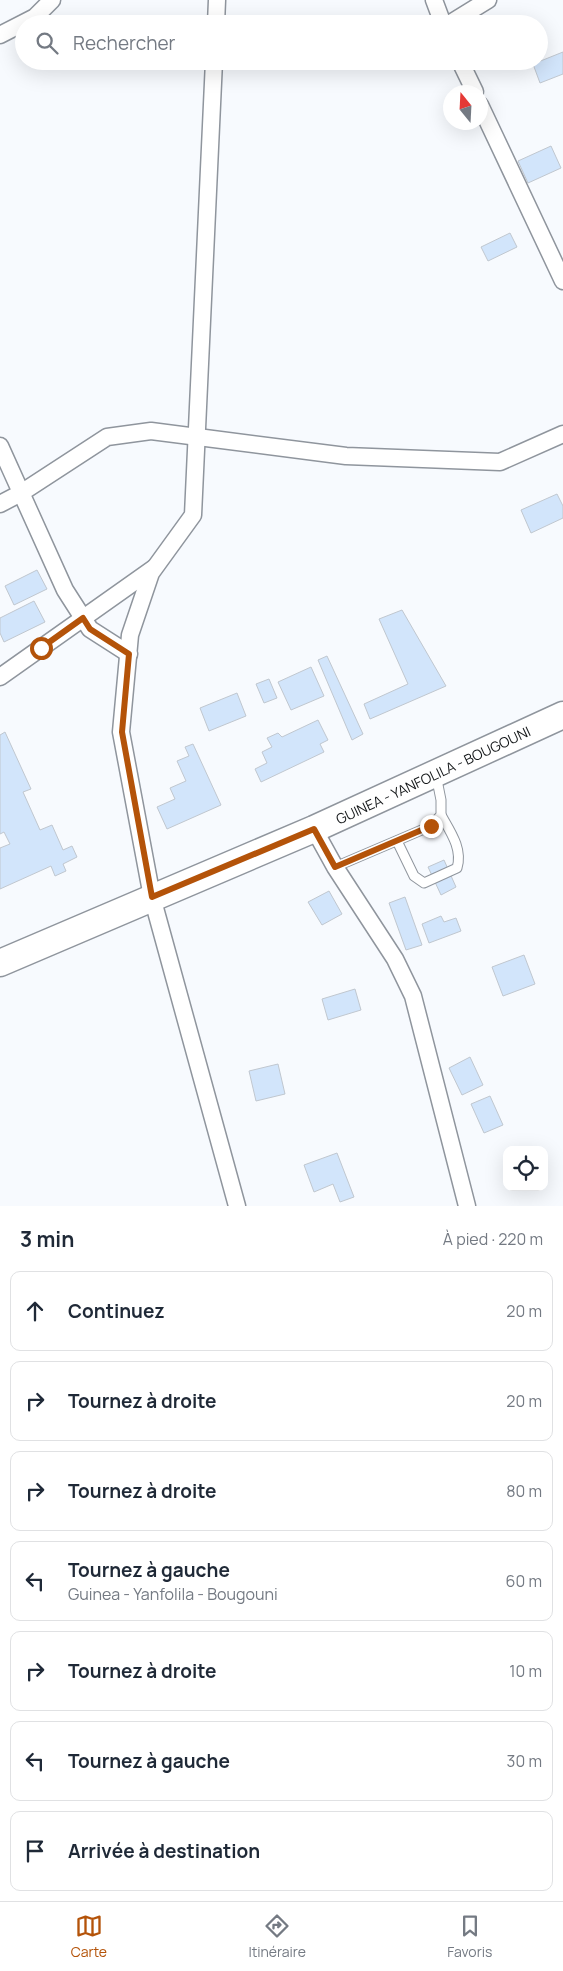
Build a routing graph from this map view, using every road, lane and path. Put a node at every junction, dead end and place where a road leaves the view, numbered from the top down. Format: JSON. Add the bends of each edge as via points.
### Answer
{"nodes":[{"id":1,"x":52,"y":0,"type":"edge"},
{"id":2,"x":216,"y":0,"type":"edge"},
{"id":3,"x":434,"y":0,"type":"edge"},
{"id":4,"x":488,"y":0,"type":"edge"},
{"id":5,"x":37,"y":15,"type":"edge"},
{"id":6,"x":216,"y":15,"type":"edge"},
{"id":7,"x":440,"y":15,"type":"edge"},
{"id":8,"x":464,"y":15,"type":"edge"},
{"id":9,"x":15,"y":27,"type":"edge"},
{"id":10,"x":0,"y":35,"type":"edge"},
{"id":11,"x":214,"y":70,"type":"edge"},
{"id":12,"x":464,"y":70,"type":"edge"},
{"id":13,"x":471,"y":85,"type":"edge"},
{"id":14,"x":488,"y":122,"type":"edge"},
{"id":15,"x":563,"y":281,"type":"edge"},
{"id":16,"x":563,"y":434,"type":"edge"},
{"id":17,"x":197,"y":436,"type":"junction"},
{"id":18,"x":0,"y":446,"type":"edge"},
{"id":19,"x":21,"y":493,"type":"junction"},
{"id":20,"x":0,"y":504,"type":"edge"},
{"id":21,"x":155,"y":567,"type":"junction"},
{"id":22,"x":83,"y":618,"type":"junction"},
{"id":23,"x":129,"y":654,"type":"junction"},
{"id":24,"x":0,"y":677,"type":"edge"},
{"id":25,"x":563,"y":715,"type":"edge"},
{"id":26,"x":436,"y":773,"type":"junction"},
{"id":27,"x":441,"y":814,"type":"junction"},
{"id":28,"x":314,"y":829,"type":"junction"},
{"id":29,"x":397,"y":841,"type":"junction"},
{"id":30,"x":335,"y":867,"type":"junction"},
{"id":31,"x":152,"y":897,"type":"junction"},
{"id":32,"x":1,"y":960,"type":"edge"},
{"id":33,"x":237,"y":1206,"type":"edge"},
{"id":34,"x":466,"y":1206,"type":"edge"}],
"edges":[{"from":1,"to":5,"type":"street"},
{"from":2,"to":6,"type":"street"},
{"from":3,"to":7,"type":"street"},
{"from":4,"to":8,"type":"street"},
{"from":9,"to":10,"type":"street"},
{"from":11,"to":17,"type":"street"},
{"from":12,"to":13,"type":"street"},
{"from":14,"to":15,"type":"street"},
{"from":16,"to":17,"type":"street","via":[[500,462],[346,456]]},
{"from":17,"to":19,"type":"street","via":[[151,431],[106,437]]},
{"from":17,"to":21,"type":"street","via":[[194,515]]},
{"from":18,"to":19,"type":"street"},
{"from":19,"to":20,"type":"street"},
{"from":19,"to":22,"type":"street","via":[[65,590]]},
{"from":21,"to":22,"type":"street"},
{"from":21,"to":23,"type":"street","via":[[130,635]]},
{"from":22,"to":23,"type":"street","via":[[90,629]]},
{"from":22,"to":24,"type":"street"},
{"from":23,"to":31,"type":"street","via":[[122,732]]},
{"from":25,"to":26,"type":"main road","name":"GUINEA - YANFOLILA - BOUGOUNI"},
{"from":26,"to":27,"type":"lane"},
{"from":26,"to":28,"type":"main road","name":"GUINEA - YANFOLILA - BOUGOUNI"},
{"from":27,"to":29,"type":"lane","via":[[431,826]]},
{"from":27,"to":29,"type":"lane","via":[[457,847],[460,859],[457,868],[424,883],[414,876]]},
{"from":28,"to":30,"type":"street"},
{"from":28,"to":31,"type":"main road","name":"GUINEA - YANFOLILA - BOUGOUNI"},
{"from":29,"to":30,"type":"lane"},
{"from":30,"to":34,"type":"street","via":[[395,959],[413,996]]},
{"from":31,"to":32,"type":"main road","name":"GUINEA - YANFOLILA - BOUGOUNI"},
{"from":31,"to":33,"type":"street"}]}
